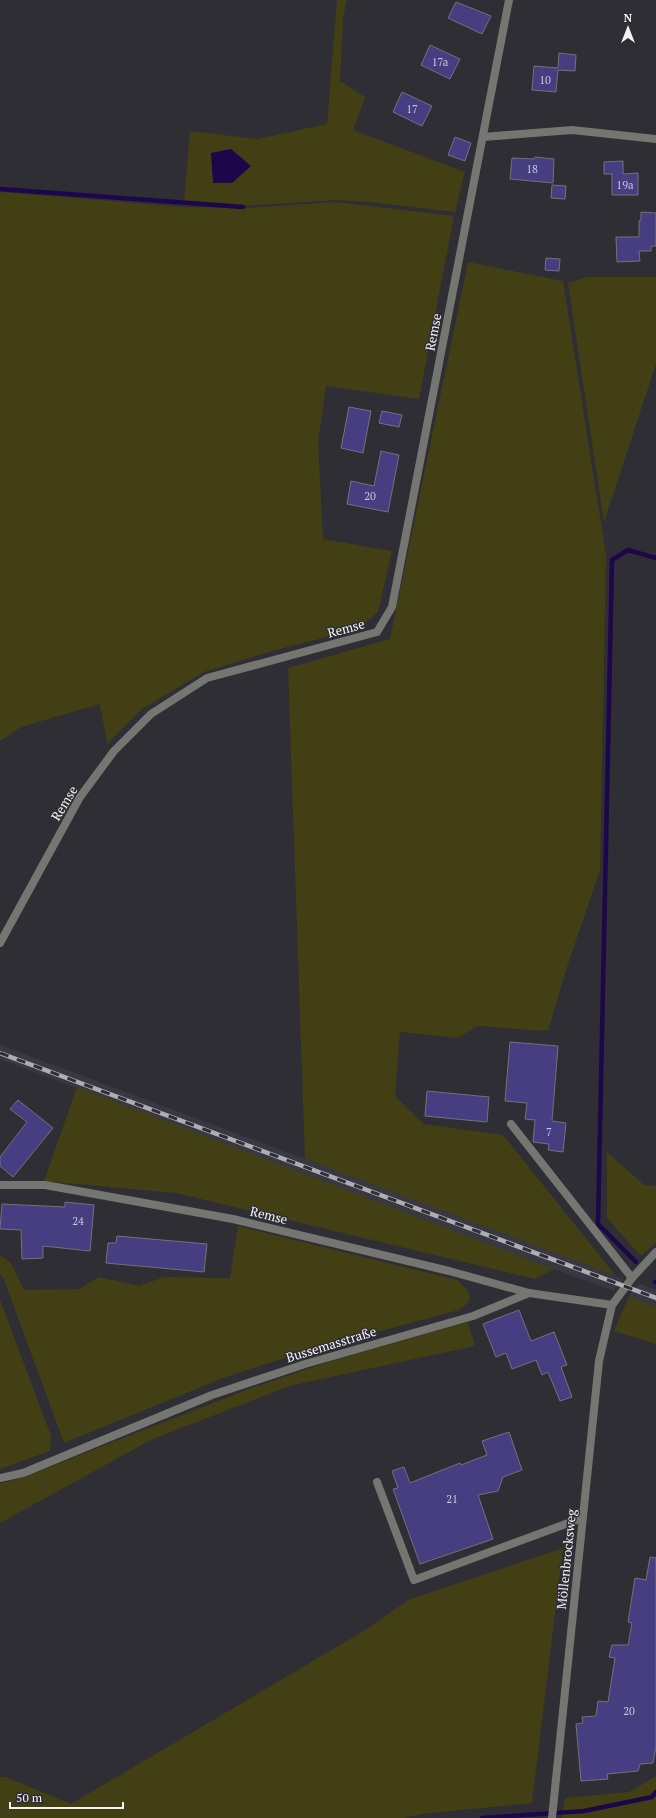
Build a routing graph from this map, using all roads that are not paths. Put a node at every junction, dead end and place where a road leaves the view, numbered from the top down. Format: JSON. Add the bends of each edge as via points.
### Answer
{"nodes":[{"id":1,"x":509,"y":0,"type":"edge"},
{"id":2,"x":483,"y":137,"type":"junction"},
{"id":3,"x":656,"y":139,"type":"edge"},
{"id":4,"x":0,"y":943,"type":"edge"},
{"id":5,"x":511,"y":1124,"type":"dead end"},
{"id":6,"x":0,"y":1185,"type":"edge"},
{"id":7,"x":656,"y":1252,"type":"edge"},
{"id":8,"x":632,"y":1278,"type":"junction"},
{"id":9,"x":529,"y":1293,"type":"junction"},
{"id":10,"x":612,"y":1305,"type":"junction"},
{"id":11,"x":0,"y":1478,"type":"edge"},
{"id":12,"x":377,"y":1482,"type":"dead end"},
{"id":13,"x":582,"y":1518,"type":"junction"},
{"id":14,"x":552,"y":1818,"type":"edge"}],
"edges":[{"from":1,"to":2,"type":"street","name":"Remse"},
{"from":2,"to":3,"type":"street","via":[[572,130]]},
{"from":2,"to":4,"type":"street","name":"Remse","via":[[392,607],[377,632],[207,678],[151,714],[114,751],[80,797]]},
{"from":5,"to":8,"type":"street"},
{"from":6,"to":9,"type":"street","name":"Remse","via":[[45,1185],[233,1219]]},
{"from":7,"to":8,"type":"street"},
{"from":8,"to":10,"type":"street"},
{"from":9,"to":10,"type":"street"},
{"from":9,"to":11,"type":"street","name":"Bussemasstraße","via":[[473,1316],[305,1364],[212,1395],[23,1473]]},
{"from":10,"to":13,"type":"street","name":"Möllenbrocksweg","via":[[598,1361]]},
{"from":12,"to":13,"type":"street","via":[[414,1580]]},
{"from":13,"to":14,"type":"street","name":"Möllenbrocksweg"}]}
